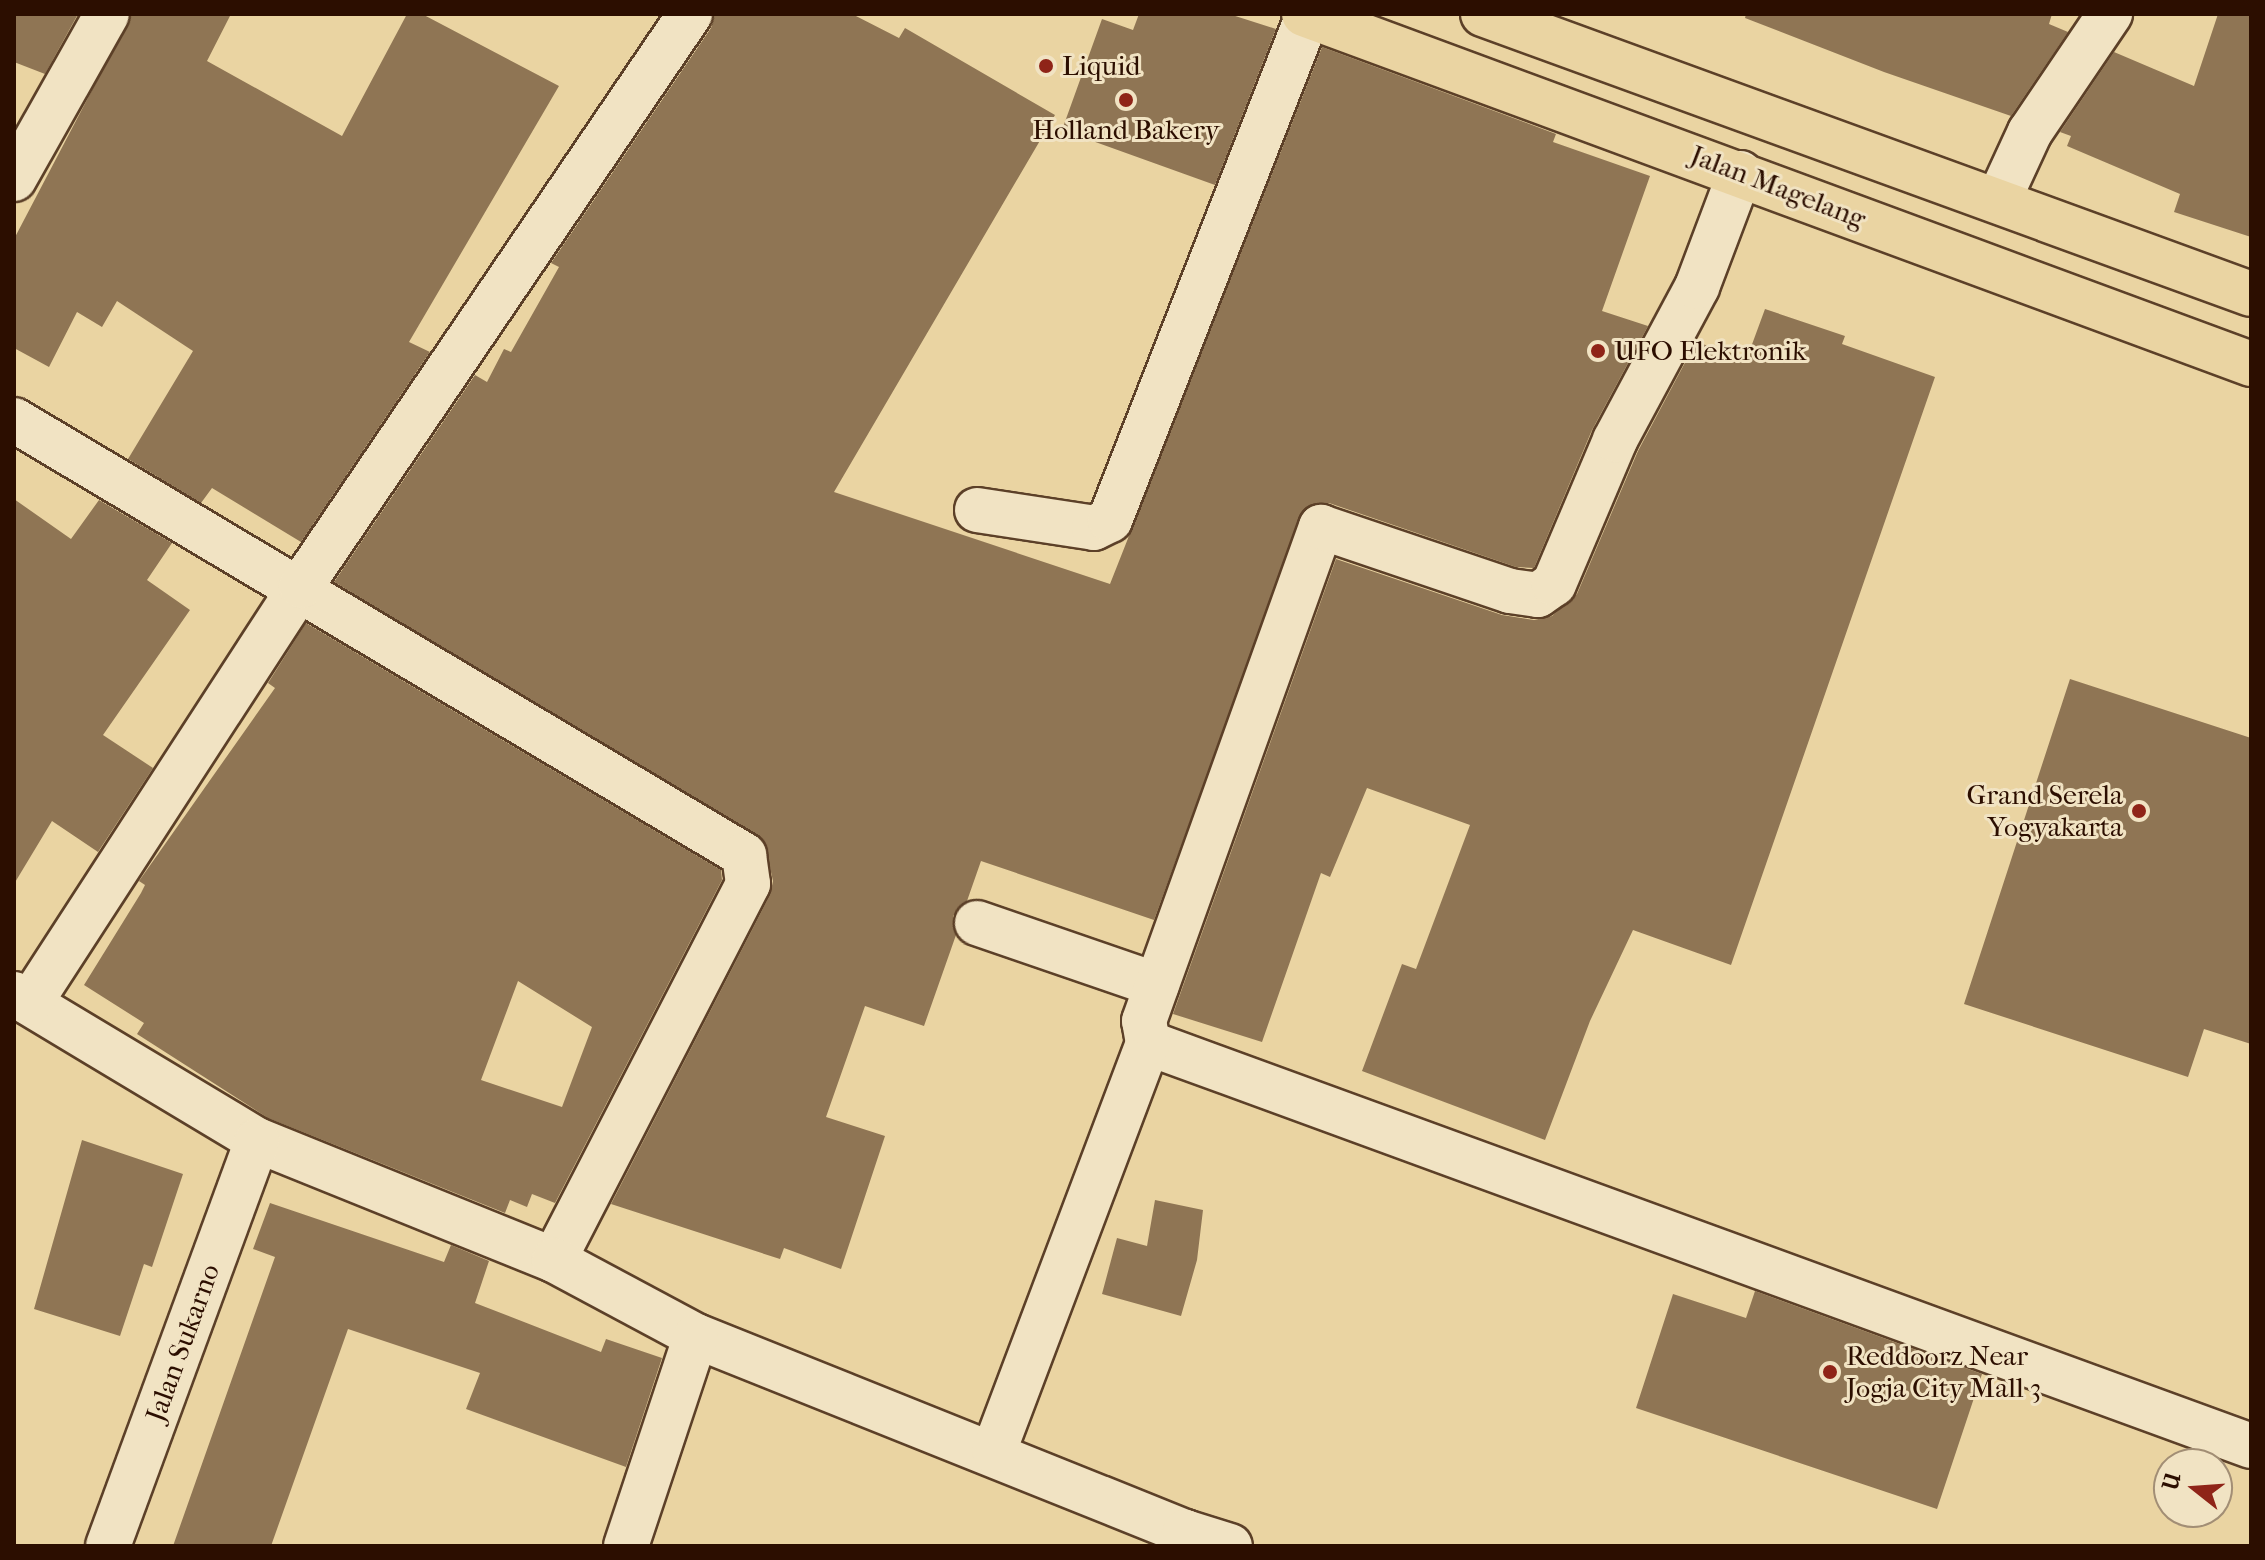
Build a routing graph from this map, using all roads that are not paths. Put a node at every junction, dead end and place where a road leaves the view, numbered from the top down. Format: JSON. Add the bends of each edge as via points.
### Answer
{"nodes":[{"id":1,"x":107,"y":14,"type":"edge"},
{"id":2,"x":690,"y":14,"type":"edge"},
{"id":3,"x":1483,"y":14,"type":"edge"},
{"id":4,"x":2110,"y":14,"type":"edge"},
{"id":5,"x":1306,"y":15,"type":"edge"},
{"id":6,"x":1540,"y":23,"type":"edge"},
{"id":7,"x":1512,"y":88,"type":"junction"},
{"id":8,"x":1740,"y":173,"type":"junction"},
{"id":9,"x":14,"y":179,"type":"edge"},
{"id":10,"x":1999,"y":199,"type":"junction"},
{"id":11,"x":2251,"y":294,"type":"edge"},
{"id":12,"x":2251,"y":364,"type":"edge"},
{"id":13,"x":14,"y":420,"type":"edge"},
{"id":14,"x":977,"y":510,"type":"dead end"},
{"id":15,"x":301,"y":586,"type":"junction"},
{"id":16,"x":977,"y":923,"type":"dead end"},
{"id":17,"x":1157,"y":985,"type":"junction"},
{"id":18,"x":22,"y":999,"type":"edge"},
{"id":19,"x":1148,"y":1043,"type":"junction"},
{"id":20,"x":257,"y":1140,"type":"junction"},
{"id":21,"x":554,"y":1260,"type":"junction"},
{"id":22,"x":696,"y":1336,"type":"junction"},
{"id":23,"x":2251,"y":1446,"type":"edge"},
{"id":24,"x":994,"y":1451,"type":"junction"},
{"id":25,"x":1183,"y":1539,"type":"edge"},
{"id":26,"x":108,"y":1546,"type":"edge"},
{"id":27,"x":626,"y":1546,"type":"edge"},
{"id":28,"x":1230,"y":1546,"type":"edge"}],
"edges":[{"from":1,"to":9,"type":"street"},
{"from":2,"to":15,"type":"street"},
{"from":3,"to":6,"type":"main road"},
{"from":4,"to":10,"type":"street","via":[[2030,132]]},
{"from":5,"to":7,"type":"main road","name":"Jalan Magelang"},
{"from":5,"to":14,"type":"street","via":[[1110,520],[1094,528]]},
{"from":6,"to":7,"type":"main road"},
{"from":6,"to":10,"type":"main road"},
{"from":7,"to":8,"type":"main road","name":"Jalan Magelang"},
{"from":8,"to":12,"type":"main road","name":"Jalan Magelang"},
{"from":8,"to":17,"type":"street","via":[[1697,287],[1615,440],[1554,584],[1538,595],[1510,591],[1321,527]]},
{"from":10,"to":11,"type":"main road"},
{"from":13,"to":15,"type":"street"},
{"from":15,"to":18,"type":"street"},
{"from":15,"to":21,"type":"street","via":[[744,855],[748,884]]},
{"from":16,"to":17,"type":"street"},
{"from":17,"to":19,"type":"street","via":[[1144,1021]]},
{"from":18,"to":20,"type":"street"},
{"from":19,"to":23,"type":"street"},
{"from":19,"to":24,"type":"street"},
{"from":20,"to":21,"type":"street"},
{"from":20,"to":26,"type":"street","name":"Jalan Sukarno"},
{"from":21,"to":22,"type":"street"},
{"from":22,"to":24,"type":"street"},
{"from":22,"to":27,"type":"street"},
{"from":24,"to":25,"type":"street"},
{"from":25,"to":28,"type":"street"}]}
